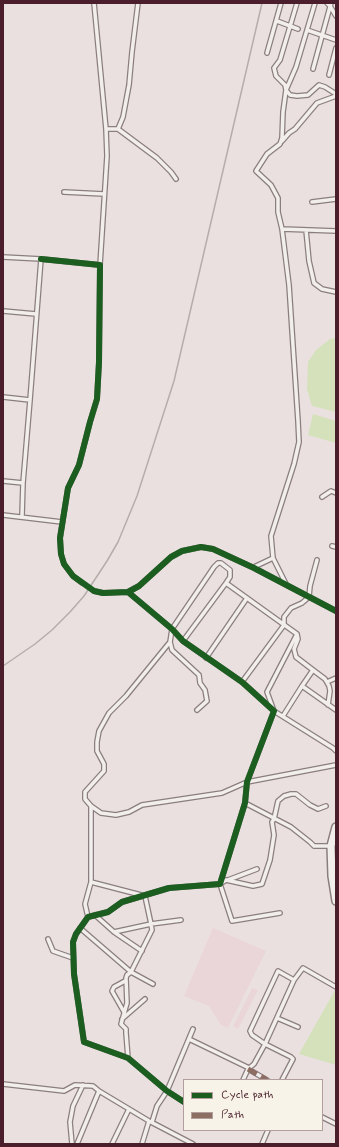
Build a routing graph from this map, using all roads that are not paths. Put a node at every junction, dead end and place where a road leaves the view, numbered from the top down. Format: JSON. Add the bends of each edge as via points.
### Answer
{"nodes":[{"id":1,"x":94,"y":3,"type":"edge"},
{"id":2,"x":138,"y":3,"type":"edge"},
{"id":3,"x":281,"y":3,"type":"edge"},
{"id":4,"x":297,"y":3,"type":"edge"},
{"id":5,"x":315,"y":3,"type":"edge"},
{"id":6,"x":329,"y":4,"type":"edge"},
{"id":7,"x":336,"y":16,"type":"edge"},
{"id":8,"x":277,"y":21,"type":"junction"},
{"id":9,"x":291,"y":26,"type":"junction"},
{"id":10,"x":298,"y":29,"type":"dead end"},
{"id":11,"x":307,"y":30,"type":"junction"},
{"id":12,"x":322,"y":36,"type":"junction"},
{"id":13,"x":336,"y":40,"type":"edge"},
{"id":14,"x":336,"y":48,"type":"edge"},
{"id":15,"x":267,"y":53,"type":"dead end"},
{"id":16,"x":313,"y":69,"type":"dead end"},
{"id":17,"x":329,"y":75,"type":"dead end"},
{"id":18,"x":286,"y":90,"type":"junction"},
{"id":19,"x":336,"y":95,"type":"edge"},
{"id":20,"x":106,"y":129,"type":"junction"},
{"id":21,"x":118,"y":129,"type":"junction"},
{"id":22,"x":280,"y":144,"type":"junction"},
{"id":23,"x":176,"y":179,"type":"dead end"},
{"id":24,"x":64,"y":192,"type":"dead end"},
{"id":25,"x":104,"y":194,"type":"junction"},
{"id":26,"x":336,"y":199,"type":"edge"},
{"id":27,"x":312,"y":202,"type":"dead end"},
{"id":28,"x":282,"y":229,"type":"junction"},
{"id":29,"x":306,"y":230,"type":"junction"},
{"id":30,"x":336,"y":231,"type":"edge"},
{"id":31,"x":3,"y":257,"type":"edge"},
{"id":32,"x":41,"y":259,"type":"junction"},
{"id":33,"x":100,"y":265,"type":"junction"},
{"id":34,"x":336,"y":292,"type":"edge"},
{"id":35,"x":3,"y":312,"type":"edge"},
{"id":36,"x":36,"y":314,"type":"junction"},
{"id":37,"x":3,"y":397,"type":"edge"},
{"id":38,"x":30,"y":400,"type":"junction"},
{"id":39,"x":3,"y":481,"type":"edge"},
{"id":40,"x":23,"y":482,"type":"junction"},
{"id":41,"x":336,"y":493,"type":"edge"},
{"id":42,"x":322,"y":497,"type":"dead end"},
{"id":43,"x":3,"y":515,"type":"edge"},
{"id":44,"x":22,"y":516,"type":"junction"},
{"id":45,"x":62,"y":522,"type":"junction"},
{"id":46,"x":273,"y":558,"type":"junction"},
{"id":47,"x":317,"y":560,"type":"dead end"},
{"id":48,"x":254,"y":568,"type":"junction"},
{"id":49,"x":82,"y":583,"type":"tunnel mouth"},
{"id":50,"x":226,"y":584,"type":"junction"},
{"id":51,"x":287,"y":585,"type":"junction"},
{"id":52,"x":94,"y":591,"type":"tunnel mouth"},
{"id":53,"x":128,"y":592,"type":"junction"},
{"id":54,"x":310,"y":597,"type":"junction"},
{"id":55,"x":247,"y":598,"type":"junction"},
{"id":56,"x":336,"y":611,"type":"edge"},
{"id":57,"x":284,"y":625,"type":"junction"},
{"id":58,"x":172,"y":629,"type":"junction"},
{"id":59,"x":297,"y":634,"type":"junction"},
{"id":60,"x":183,"y":641,"type":"junction"},
{"id":61,"x":170,"y":642,"type":"junction"},
{"id":62,"x":206,"y":658,"type":"junction"},
{"id":63,"x":313,"y":670,"type":"junction"},
{"id":64,"x":336,"y":678,"type":"edge"},
{"id":65,"x":242,"y":682,"type":"junction"},
{"id":66,"x":327,"y":682,"type":"junction"},
{"id":67,"x":302,"y":686,"type":"junction"},
{"id":68,"x":328,"y":705,"type":"junction"},
{"id":69,"x":197,"y":710,"type":"dead end"},
{"id":70,"x":336,"y":710,"type":"edge"},
{"id":71,"x":274,"y":712,"type":"junction"},
{"id":72,"x":283,"y":716,"type":"junction"},
{"id":73,"x":336,"y":744,"type":"edge"},
{"id":74,"x":333,"y":748,"type":"junction"},
{"id":75,"x":336,"y":751,"type":"edge"},
{"id":76,"x":336,"y":765,"type":"edge"},
{"id":77,"x":247,"y":782,"type":"junction"},
{"id":78,"x":245,"y":804,"type":"junction"},
{"id":79,"x":91,"y":806,"type":"junction"},
{"id":80,"x":326,"y":806,"type":"dead end"},
{"id":81,"x":274,"y":819,"type":"junction"},
{"id":82,"x":336,"y":827,"type":"edge"},
{"id":83,"x":333,"y":846,"type":"edge"},
{"id":84,"x":336,"y":855,"type":"edge"},
{"id":85,"x":256,"y":869,"type":"dead end"},
{"id":86,"x":227,"y":880,"type":"junction"},
{"id":87,"x":91,"y":882,"type":"junction"},
{"id":88,"x":220,"y":884,"type":"junction"},
{"id":89,"x":145,"y":896,"type":"junction"},
{"id":90,"x":336,"y":901,"type":"edge"},
{"id":91,"x":280,"y":913,"type":"dead end"},
{"id":92,"x":95,"y":915,"type":"junction"},
{"id":93,"x":88,"y":917,"type":"junction"},
{"id":94,"x":181,"y":920,"type":"dead end"},
{"id":95,"x":151,"y":924,"type":"junction"},
{"id":96,"x":80,"y":928,"type":"junction"},
{"id":97,"x":114,"y":932,"type":"junction"},
{"id":98,"x":48,"y":939,"type":"dead end"},
{"id":99,"x":142,"y":951,"type":"junction"},
{"id":100,"x":73,"y":958,"type":"junction"},
{"id":101,"x":131,"y":972,"type":"junction"},
{"id":102,"x":294,"y":980,"type":"junction"},
{"id":103,"x":125,"y":981,"type":"junction"},
{"id":104,"x":153,"y":984,"type":"dead end"},
{"id":105,"x":336,"y":987,"type":"edge"},
{"id":106,"x":145,"y":999,"type":"dead end"},
{"id":107,"x":124,"y":1012,"type":"junction"},
{"id":108,"x":277,"y":1018,"type":"junction"},
{"id":109,"x":121,"y":1020,"type":"junction"},
{"id":110,"x":298,"y":1027,"type":"dead end"},
{"id":111,"x":193,"y":1029,"type":"dead end"},
{"id":112,"x":188,"y":1039,"type":"junction"},
{"id":113,"x":265,"y":1044,"type":"junction"},
{"id":114,"x":128,"y":1058,"type":"junction"},
{"id":115,"x":248,"y":1069,"type":"junction"},
{"id":116,"x":243,"y":1079,"type":"edge"},
{"id":117,"x":265,"y":1079,"type":"edge"},
{"id":118,"x":283,"y":1079,"type":"edge"},
{"id":119,"x":3,"y":1084,"type":"edge"},
{"id":120,"x":83,"y":1085,"type":"junction"},
{"id":121,"x":99,"y":1091,"type":"junction"},
{"id":122,"x":167,"y":1091,"type":"junction"},
{"id":123,"x":183,"y":1101,"type":"edge"},
{"id":124,"x":129,"y":1109,"type":"junction"},
{"id":125,"x":323,"y":1118,"type":"edge"},
{"id":126,"x":151,"y":1122,"type":"junction"},
{"id":127,"x":336,"y":1124,"type":"edge"},
{"id":128,"x":268,"y":1131,"type":"edge"},
{"id":129,"x":72,"y":1144,"type":"edge"},
{"id":130,"x":77,"y":1144,"type":"edge"},
{"id":131,"x":112,"y":1144,"type":"edge"},
{"id":132,"x":142,"y":1144,"type":"edge"},
{"id":133,"x":193,"y":1144,"type":"edge"},
{"id":134,"x":262,"y":1144,"type":"edge"}],
"edges":[{"from":1,"to":20,"type":"street"},
{"from":2,"to":21,"type":"street","via":[[129,86]]},
{"from":3,"to":8,"type":"street"},
{"from":4,"to":9,"type":"street"},
{"from":5,"to":11,"type":"street"},
{"from":6,"to":7,"type":"street"},
{"from":6,"to":12,"type":"street"},
{"from":8,"to":9,"type":"street"},
{"from":8,"to":15,"type":"street"},
{"from":9,"to":10,"type":"street"},
{"from":9,"to":18,"type":"street","via":[[280,60],[274,68],[276,76]]},
{"from":11,"to":12,"type":"street"},
{"from":11,"to":18,"type":"street","via":[[296,68]]},
{"from":12,"to":13,"type":"street"},
{"from":12,"to":16,"type":"street"},
{"from":14,"to":17,"type":"street"},
{"from":18,"to":19,"type":"street","via":[[290,95],[308,95],[319,85],[325,86]]},
{"from":18,"to":22,"type":"street"},
{"from":19,"to":22,"type":"street","via":[[317,103]]},
{"from":20,"to":21,"type":"street"},
{"from":20,"to":25,"type":"street"},
{"from":21,"to":23,"type":"street","via":[[156,158]]},
{"from":22,"to":28,"type":"street","via":[[267,154],[256,171],[271,185],[278,198]]},
{"from":24,"to":25,"type":"street"},
{"from":25,"to":33,"type":"street"},
{"from":26,"to":27,"type":"street"},
{"from":28,"to":29,"type":"street"},
{"from":28,"to":46,"type":"street","via":[[289,285],[299,442],[290,481],[271,536]]},
{"from":29,"to":30,"type":"street"},
{"from":29,"to":34,"type":"street","via":[[308,261],[314,283],[322,289]]},
{"from":31,"to":32,"type":"street"},
{"from":32,"to":33,"type":"street"},
{"from":32,"to":36,"type":"street"},
{"from":33,"to":45,"type":"street","via":[[97,399],[79,465],[68,488]]},
{"from":35,"to":36,"type":"street"},
{"from":36,"to":38,"type":"street"},
{"from":37,"to":38,"type":"street"},
{"from":38,"to":40,"type":"street"},
{"from":39,"to":40,"type":"street"},
{"from":40,"to":44,"type":"street"},
{"from":41,"to":42,"type":"street","via":[[331,491]]},
{"from":43,"to":44,"type":"street"},
{"from":44,"to":45,"type":"street"},
{"from":45,"to":49,"type":"street","via":[[60,538],[64,564]]},
{"from":46,"to":48,"type":"street"},
{"from":46,"to":51,"type":"street"},
{"from":47,"to":54,"type":"street","via":[[310,586]]},
{"from":48,"to":51,"type":"street"},
{"from":48,"to":53,"type":"street","via":[[213,549],[190,549],[171,557],[140,586]]},
{"from":50,"to":55,"type":"street"},
{"from":50,"to":58,"type":"street","via":[[230,570],[219,562]]},
{"from":50,"to":60,"type":"street"},
{"from":51,"to":54,"type":"street"},
{"from":52,"to":53,"type":"street"},
{"from":53,"to":58,"type":"street"},
{"from":54,"to":56,"type":"street"},
{"from":54,"to":57,"type":"street","via":[[291,608],[284,617]]},
{"from":55,"to":57,"type":"street"},
{"from":55,"to":62,"type":"street"},
{"from":57,"to":59,"type":"street"},
{"from":57,"to":65,"type":"street"},
{"from":58,"to":60,"type":"street"},
{"from":58,"to":61,"type":"street"},
{"from":59,"to":63,"type":"street","via":[[294,649],[296,658]]},
{"from":59,"to":71,"type":"street","via":[[267,692]]},
{"from":60,"to":62,"type":"street"},
{"from":61,"to":69,"type":"street","via":[[172,650],[199,675],[207,701]]},
{"from":61,"to":79,"type":"street","via":[[109,713],[99,732],[97,751],[104,764],[104,771],[85,792],[85,799]]},
{"from":62,"to":65,"type":"street"},
{"from":63,"to":66,"type":"street"},
{"from":63,"to":67,"type":"street"},
{"from":64,"to":66,"type":"street"},
{"from":65,"to":71,"type":"street"},
{"from":66,"to":68,"type":"street","via":[[330,691]]},
{"from":67,"to":68,"type":"street"},
{"from":67,"to":72,"type":"street"},
{"from":68,"to":70,"type":"street"},
{"from":71,"to":72,"type":"street"},
{"from":71,"to":77,"type":"street"},
{"from":72,"to":74,"type":"street"},
{"from":73,"to":74,"type":"street"},
{"from":74,"to":75,"type":"street"},
{"from":76,"to":77,"type":"street"},
{"from":77,"to":78,"type":"street"},
{"from":77,"to":79,"type":"street","via":[[222,793],[142,805],[116,815],[101,812]]},
{"from":78,"to":81,"type":"street"},
{"from":78,"to":88,"type":"street"},
{"from":79,"to":87,"type":"street"},
{"from":80,"to":81,"type":"street","via":[[318,809],[296,794],[291,794],[278,801]]},
{"from":81,"to":83,"type":"street","via":[[291,827],[314,846]]},
{"from":81,"to":86,"type":"street","via":[[270,860],[262,884],[253,886]]},
{"from":82,"to":83,"type":"highway"},
{"from":83,"to":84,"type":"highway"},
{"from":83,"to":90,"type":"highway","via":[[332,876]]},
{"from":85,"to":86,"type":"street"},
{"from":86,"to":88,"type":"street"},
{"from":87,"to":89,"type":"street"},
{"from":87,"to":93,"type":"street","via":[[85,904]]},
{"from":88,"to":89,"type":"street","via":[[169,888]]},
{"from":88,"to":91,"type":"street","via":[[232,920]]},
{"from":89,"to":92,"type":"street","via":[[122,902],[108,912]]},
{"from":89,"to":95,"type":"street"},
{"from":92,"to":93,"type":"street"},
{"from":92,"to":97,"type":"street"},
{"from":93,"to":96,"type":"street"},
{"from":94,"to":95,"type":"street"},
{"from":95,"to":97,"type":"street"},
{"from":95,"to":99,"type":"street","via":[[152,930]]},
{"from":96,"to":100,"type":"street","via":[[73,942]]},
{"from":96,"to":101,"type":"street"},
{"from":97,"to":99,"type":"street"},
{"from":98,"to":100,"type":"street","via":[[53,951]]},
{"from":99,"to":101,"type":"street"},
{"from":100,"to":114,"type":"street","via":[[84,1042]]},
{"from":101,"to":103,"type":"street"},
{"from":101,"to":104,"type":"street"},
{"from":102,"to":105,"type":"street","via":[[303,968]]},
{"from":102,"to":108,"type":"street"},
{"from":102,"to":113,"type":"street","via":[[278,970],[250,1031]]},
{"from":103,"to":107,"type":"street","via":[[127,996]]},
{"from":103,"to":107,"type":"street","via":[[112,991]]},
{"from":106,"to":109,"type":"street"},
{"from":107,"to":109,"type":"street"},
{"from":108,"to":110,"type":"street"},
{"from":108,"to":113,"type":"street"},
{"from":109,"to":114,"type":"street","via":[[126,1029]]},
{"from":111,"to":112,"type":"street"},
{"from":112,"to":115,"type":"street"},
{"from":112,"to":122,"type":"street"},
{"from":113,"to":115,"type":"street","via":[[254,1064]]},
{"from":113,"to":118,"type":"street","via":[[293,1059]]},
{"from":114,"to":122,"type":"street"},
{"from":115,"to":116,"type":"street"},
{"from":115,"to":117,"type":"street"},
{"from":119,"to":120,"type":"street","via":[[64,1091],[75,1085]]},
{"from":120,"to":121,"type":"street","via":[[93,1086]]},
{"from":120,"to":129,"type":"street","via":[[73,1106],[70,1122]]},
{"from":121,"to":124,"type":"street"},
{"from":121,"to":130,"type":"street"},
{"from":122,"to":123,"type":"street"},
{"from":122,"to":126,"type":"street","via":[[157,1106]]},
{"from":124,"to":126,"type":"street"},
{"from":124,"to":131,"type":"street"},
{"from":125,"to":127,"type":"street"},
{"from":126,"to":132,"type":"street"},
{"from":126,"to":133,"type":"street"},
{"from":128,"to":134,"type":"street"}]}
